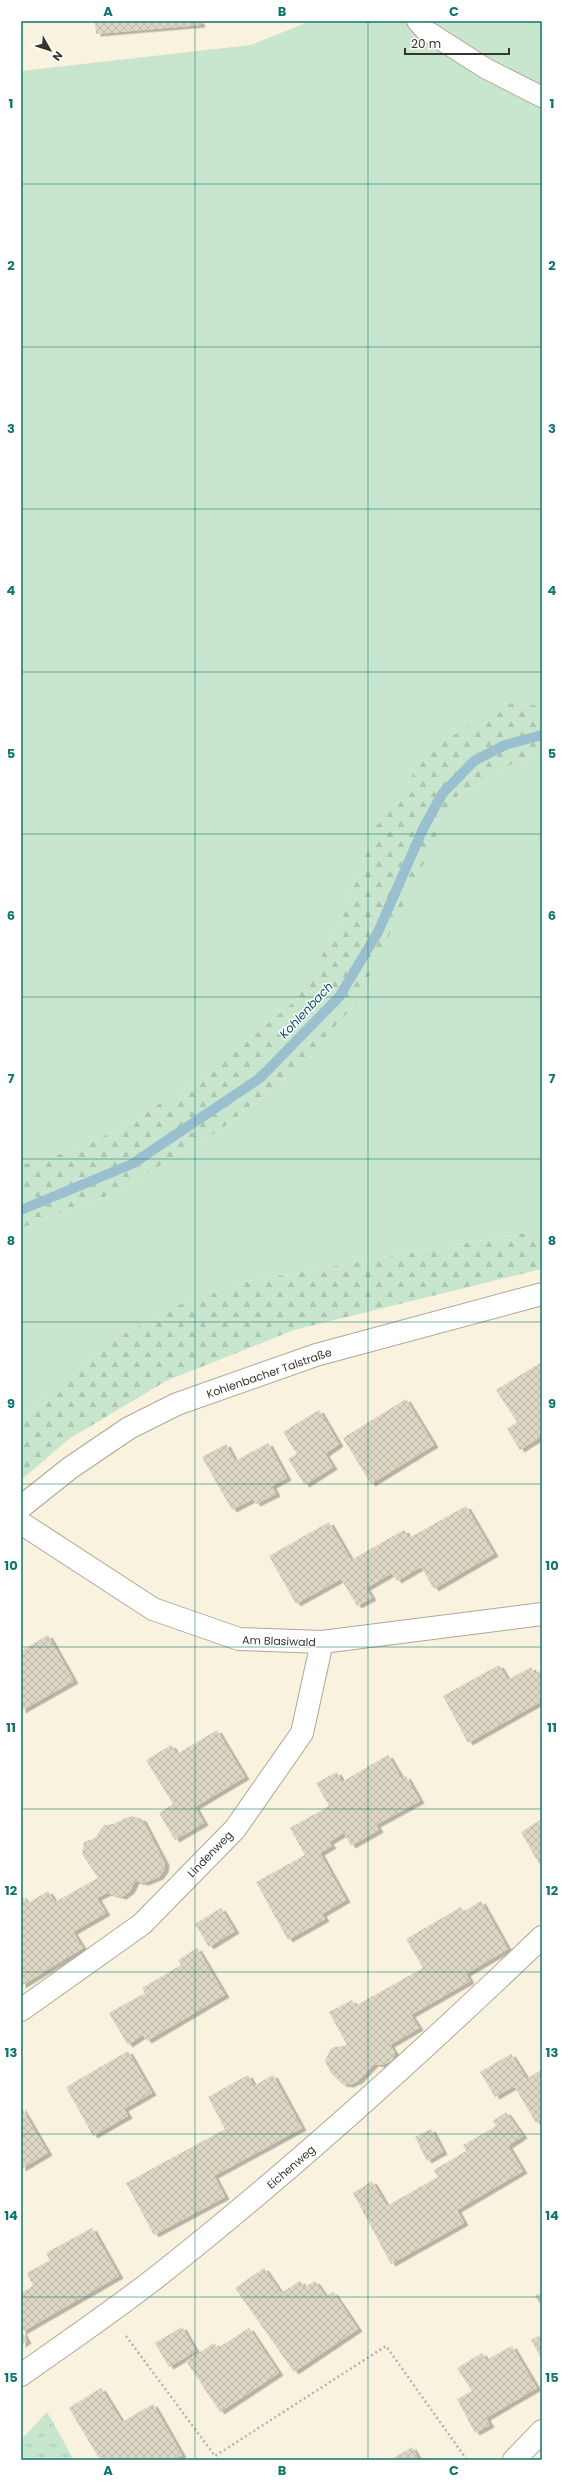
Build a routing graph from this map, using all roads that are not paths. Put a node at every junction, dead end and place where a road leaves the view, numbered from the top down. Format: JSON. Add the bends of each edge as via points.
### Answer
{"nodes":[{"id":1,"x":417,"y":21,"type":"edge"},
{"id":2,"x":542,"y":97,"type":"edge"},
{"id":3,"x":542,"y":1294,"type":"edge"},
{"id":4,"x":21,"y":1507,"type":"edge"},
{"id":5,"x":21,"y":1524,"type":"edge"},
{"id":6,"x":542,"y":1614,"type":"edge"},
{"id":7,"x":322,"y":1642,"type":"junction"},
{"id":8,"x":542,"y":1937,"type":"edge"},
{"id":9,"x":21,"y":2010,"type":"edge"},
{"id":10,"x":21,"y":2376,"type":"edge"},
{"id":11,"x":542,"y":2431,"type":"edge"},
{"id":12,"x":514,"y":2460,"type":"edge"}],
"edges":[{"from":1,"to":2,"type":"lane","via":[[424,29],[485,68]]},
{"from":3,"to":4,"type":"street","name":"Kohlenbacher Talstraße","via":[[316,1355],[177,1404],[130,1428],[70,1468]]},
{"from":5,"to":7,"type":"street","name":"Am Blasiwald","via":[[153,1609],[238,1639]]},
{"from":6,"to":7,"type":"street","name":"Am Blasiwald"},
{"from":7,"to":9,"type":"street","name":"Lindenweg","via":[[302,1733],[235,1829],[142,1924]]},
{"from":8,"to":10,"type":"street","name":"Eichenweg","via":[[408,2064],[275,2181],[166,2270]]},
{"from":11,"to":12,"type":"street"}]}
